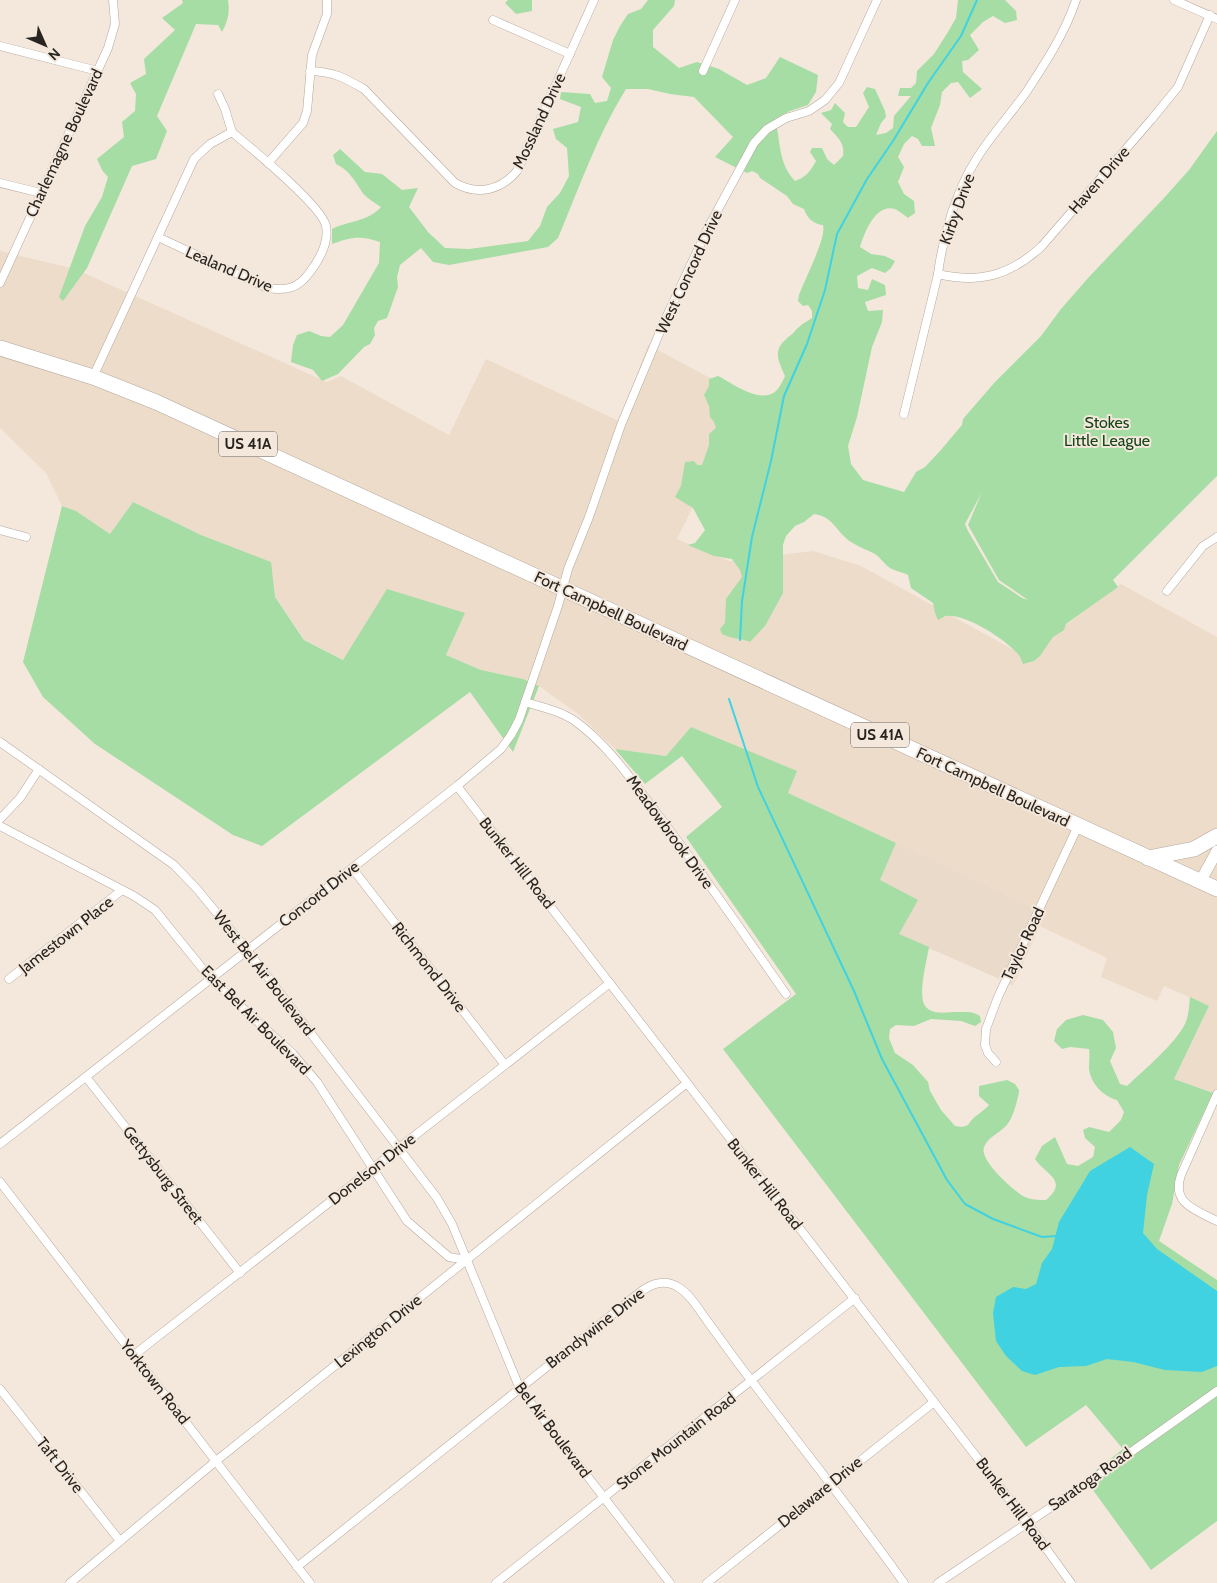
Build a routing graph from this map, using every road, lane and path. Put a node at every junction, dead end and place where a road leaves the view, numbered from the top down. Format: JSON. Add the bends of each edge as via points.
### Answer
{"nodes":[{"id":1,"x":113,"y":0,"type":"edge"},
{"id":2,"x":328,"y":0,"type":"edge"},
{"id":3,"x":594,"y":0,"type":"edge"},
{"id":4,"x":735,"y":0,"type":"edge"},
{"id":5,"x":877,"y":0,"type":"edge"},
{"id":6,"x":1076,"y":0,"type":"edge"},
{"id":7,"x":1174,"y":0,"type":"edge"},
{"id":8,"x":1213,"y":17,"type":"edge"},
{"id":9,"x":493,"y":20,"type":"dead end"},
{"id":10,"x":0,"y":46,"type":"edge"},
{"id":11,"x":570,"y":54,"type":"junction"},
{"id":12,"x":98,"y":71,"type":"junction"},
{"id":13,"x":310,"y":71,"type":"junction"},
{"id":14,"x":704,"y":71,"type":"dead end"},
{"id":15,"x":218,"y":94,"type":"dead end"},
{"id":16,"x":232,"y":132,"type":"junction"},
{"id":17,"x":268,"y":162,"type":"junction"},
{"id":18,"x":0,"y":183,"type":"edge"},
{"id":19,"x":41,"y":193,"type":"junction"},
{"id":20,"x":158,"y":237,"type":"junction"},
{"id":21,"x":938,"y":274,"type":"junction"},
{"id":22,"x":0,"y":283,"type":"edge"},
{"id":23,"x":0,"y":348,"type":"edge"},
{"id":24,"x":93,"y":377,"type":"junction"},
{"id":25,"x":904,"y":414,"type":"dead end"},
{"id":26,"x":0,"y":530,"type":"edge"},
{"id":27,"x":26,"y":537,"type":"dead end"},
{"id":28,"x":1217,"y":537,"type":"edge"},
{"id":29,"x":562,"y":590,"type":"junction"},
{"id":30,"x":1167,"y":590,"type":"dead end"},
{"id":31,"x":525,"y":702,"type":"junction"},
{"id":32,"x":0,"y":742,"type":"edge"},
{"id":33,"x":39,"y":768,"type":"junction"},
{"id":34,"x":457,"y":786,"type":"junction"},
{"id":35,"x":0,"y":819,"type":"edge"},
{"id":36,"x":0,"y":826,"type":"edge"},
{"id":37,"x":1078,"y":826,"type":"junction"},
{"id":38,"x":1217,"y":836,"type":"edge"},
{"id":39,"x":1217,"y":851,"type":"edge"},
{"id":40,"x":1148,"y":858,"type":"junction"},
{"id":41,"x":352,"y":868,"type":"junction"},
{"id":42,"x":1200,"y":882,"type":"junction"},
{"id":43,"x":1217,"y":889,"type":"edge"},
{"id":44,"x":122,"y":890,"type":"junction"},
{"id":45,"x":247,"y":950,"type":"junction"},
{"id":46,"x":211,"y":979,"type":"junction"},
{"id":47,"x":9,"y":980,"type":"dead end"},
{"id":48,"x":610,"y":983,"type":"junction"},
{"id":49,"x":786,"y":994,"type":"dead end"},
{"id":50,"x":996,"y":1062,"type":"dead end"},
{"id":51,"x":505,"y":1065,"type":"junction"},
{"id":52,"x":86,"y":1077,"type":"junction"},
{"id":53,"x":688,"y":1083,"type":"junction"},
{"id":54,"x":1217,"y":1094,"type":"edge"},
{"id":55,"x":0,"y":1144,"type":"edge"},
{"id":56,"x":399,"y":1148,"type":"junction"},
{"id":57,"x":372,"y":1169,"type":"junction"},
{"id":58,"x":0,"y":1182,"type":"edge"},
{"id":59,"x":1217,"y":1221,"type":"edge"},
{"id":60,"x":466,"y":1260,"type":"junction"},
{"id":61,"x":240,"y":1273,"type":"junction"},
{"id":62,"x":855,"y":1298,"type":"junction"},
{"id":63,"x":134,"y":1356,"type":"junction"},
{"id":64,"x":751,"y":1380,"type":"junction"},
{"id":65,"x":0,"y":1389,"type":"edge"},
{"id":66,"x":520,"y":1389,"type":"junction"},
{"id":67,"x":1217,"y":1391,"type":"edge"},
{"id":68,"x":934,"y":1402,"type":"junction"},
{"id":69,"x":216,"y":1461,"type":"junction"},
{"id":70,"x":830,"y":1484,"type":"junction"},
{"id":71,"x":604,"y":1498,"type":"junction"},
{"id":72,"x":1027,"y":1522,"type":"junction"},
{"id":73,"x":120,"y":1541,"type":"junction"},
{"id":74,"x":297,"y":1567,"type":"junction"},
{"id":75,"x":70,"y":1583,"type":"edge"},
{"id":76,"x":310,"y":1583,"type":"edge"},
{"id":77,"x":496,"y":1583,"type":"edge"},
{"id":78,"x":670,"y":1583,"type":"edge"},
{"id":79,"x":707,"y":1583,"type":"edge"},
{"id":80,"x":904,"y":1583,"type":"edge"},
{"id":81,"x":938,"y":1583,"type":"edge"},
{"id":82,"x":1071,"y":1583,"type":"edge"}],
"edges":[{"from":1,"to":12,"type":"street","name":"Charlemagne Boulevard","via":[[112,35]]},
{"from":2,"to":13,"type":"street"},
{"from":3,"to":11,"type":"street","name":"Mossland Drive"},
{"from":4,"to":14,"type":"street"},
{"from":5,"to":29,"type":"street","name":"West Concord Drive","via":[[839,83],[825,100],[809,111],[786,118],[767,129],[754,143],[709,226],[659,332],[621,425]]},
{"from":6,"to":21,"type":"street","name":"Kirby Drive","via":[[1060,39],[1027,91],[975,160],[950,220]]},
{"from":7,"to":8,"type":"street"},
{"from":8,"to":21,"type":"street","name":"Haven Drive","via":[[1178,87],[1042,246],[1009,270],[982,278]]},
{"from":9,"to":11,"type":"street"},
{"from":10,"to":12,"type":"street"},
{"from":11,"to":13,"type":"street","name":"Mossland Drive","via":[[517,171],[500,186],[488,190],[464,188],[455,183],[364,89],[329,72]]},
{"from":12,"to":19,"type":"street","name":"Charlemagne Boulevard"},
{"from":13,"to":17,"type":"street","via":[[308,111],[303,123]]},
{"from":15,"to":16,"type":"street"},
{"from":16,"to":17,"type":"street","name":"Lealand Drive"},
{"from":16,"to":20,"type":"street","via":[[210,144],[194,159]]},
{"from":17,"to":20,"type":"street","name":"Lealand Drive","via":[[319,212],[326,225],[324,246],[315,265],[299,284],[280,290],[267,288]]},
{"from":18,"to":19,"type":"street"},
{"from":19,"to":22,"type":"street","name":"Charlemagne Boulevard"},
{"from":20,"to":24,"type":"street"},
{"from":21,"to":25,"type":"street","name":"Kirby Drive"},
{"from":23,"to":24,"type":"highway","name":"Fort Campbell Boulevard","number":"US 41A"},
{"from":24,"to":29,"type":"highway","name":"Fort Campbell Boulevard","number":"US 41A","via":[[201,423]]},
{"from":26,"to":27,"type":"street"},
{"from":28,"to":30,"type":"street","via":[[1203,546]]},
{"from":29,"to":31,"type":"street","name":"Concord Drive"},
{"from":29,"to":37,"type":"highway","name":"Fort Campbell Boulevard","number":"US 41A"},
{"from":31,"to":34,"type":"street","name":"Concord Drive","via":[[511,735],[501,749]]},
{"from":31,"to":49,"type":"street","name":"Meadowbrook Drive","via":[[573,720],[614,758],[679,842]]},
{"from":32,"to":33,"type":"street","name":"West Bel Air Boulevard"},
{"from":33,"to":35,"type":"street","via":[[20,798]]},
{"from":33,"to":45,"type":"street","name":"West Bel Air Boulevard","via":[[174,865]]},
{"from":34,"to":41,"type":"street","name":"Concord Drive"},
{"from":34,"to":48,"type":"street","name":"Bunker Hill Road"},
{"from":36,"to":44,"type":"street","name":"East Bel Air Boulevard"},
{"from":37,"to":40,"type":"highway","name":"Fort Campbell Boulevard","number":"US 41A"},
{"from":37,"to":50,"type":"street","name":"Taylor Road","via":[[986,1029],[985,1045]]},
{"from":38,"to":40,"type":"highway","via":[[1194,849]]},
{"from":39,"to":42,"type":"street"},
{"from":40,"to":42,"type":"highway","name":"Fort Campbell Boulevard","number":"US 41A"},
{"from":41,"to":45,"type":"street","name":"Concord Drive"},
{"from":41,"to":51,"type":"street","name":"Richmond Drive"},
{"from":42,"to":43,"type":"highway","name":"Fort Campbell Boulevard","number":"US 41A"},
{"from":44,"to":46,"type":"street","name":"East Bel Air Boulevard","via":[[155,910]]},
{"from":44,"to":47,"type":"street","name":"Jamestown Place"},
{"from":45,"to":46,"type":"street","name":"Concord Drive"},
{"from":45,"to":56,"type":"street","name":"West Bel Air Boulevard"},
{"from":46,"to":52,"type":"street","name":"Concord Drive"},
{"from":46,"to":57,"type":"street","name":"East Bel Air Boulevard","via":[[293,1054],[312,1076]]},
{"from":48,"to":51,"type":"street","name":"Donelson Drive"},
{"from":48,"to":53,"type":"street","name":"Bunker Hill Road"},
{"from":51,"to":56,"type":"street","name":"Donelson Drive"},
{"from":52,"to":55,"type":"street","name":"Concord Drive"},
{"from":52,"to":61,"type":"street","name":"Gettysburg Street"},
{"from":53,"to":60,"type":"street","name":"Lexington Drive"},
{"from":53,"to":62,"type":"street","name":"Bunker Hill Road"},
{"from":54,"to":59,"type":"street","via":[[1178,1183],[1179,1196],[1186,1204]]},
{"from":56,"to":57,"type":"street","name":"Donelson Drive"},
{"from":56,"to":60,"type":"street","name":"West Bel Air Boulevard","via":[[437,1198],[452,1224]]},
{"from":57,"to":60,"type":"street","name":"East Bel Air Boulevard","via":[[412,1227],[449,1257]]},
{"from":57,"to":61,"type":"street","name":"Donelson Drive"},
{"from":58,"to":63,"type":"street","name":"Yorktown Road"},
{"from":60,"to":66,"type":"street","name":"Bel Air Boulevard"},
{"from":60,"to":69,"type":"street","name":"Lexington Drive"},
{"from":61,"to":63,"type":"street","name":"Donelson Drive"},
{"from":62,"to":64,"type":"street","name":"Stone Mountain Road"},
{"from":62,"to":68,"type":"street","name":"Bunker Hill Road"},
{"from":63,"to":69,"type":"street","name":"Yorktown Road"},
{"from":64,"to":66,"type":"street","name":"Brandywine Drive","via":[[684,1292],[668,1283],[656,1283],[634,1296]]},
{"from":64,"to":70,"type":"street","name":"Brandywine Drive"},
{"from":64,"to":71,"type":"street","name":"Stone Mountain Road"},
{"from":65,"to":73,"type":"street","name":"Taft Drive"},
{"from":66,"to":71,"type":"street","name":"Bel Air Boulevard"},
{"from":66,"to":74,"type":"street","name":"Brandywine Drive"},
{"from":67,"to":72,"type":"street","name":"Saratoga Road"},
{"from":68,"to":70,"type":"street","name":"Delaware Drive"},
{"from":68,"to":72,"type":"street","name":"Bunker Hill Road"},
{"from":69,"to":73,"type":"street","name":"Lexington Drive"},
{"from":69,"to":74,"type":"street","name":"Yorktown Road"},
{"from":70,"to":79,"type":"street","name":"Delaware Drive"},
{"from":70,"to":80,"type":"street","name":"Brandywine Drive"},
{"from":71,"to":77,"type":"street","name":"Stone Mountain Road"},
{"from":71,"to":78,"type":"street","name":"Bel Air Boulevard"},
{"from":72,"to":81,"type":"street","name":"Saratoga Road"},
{"from":72,"to":82,"type":"street","name":"Bunker Hill Road"},
{"from":73,"to":75,"type":"street","name":"Lexington Drive"},
{"from":74,"to":76,"type":"street","name":"Yorktown Road"}]}
